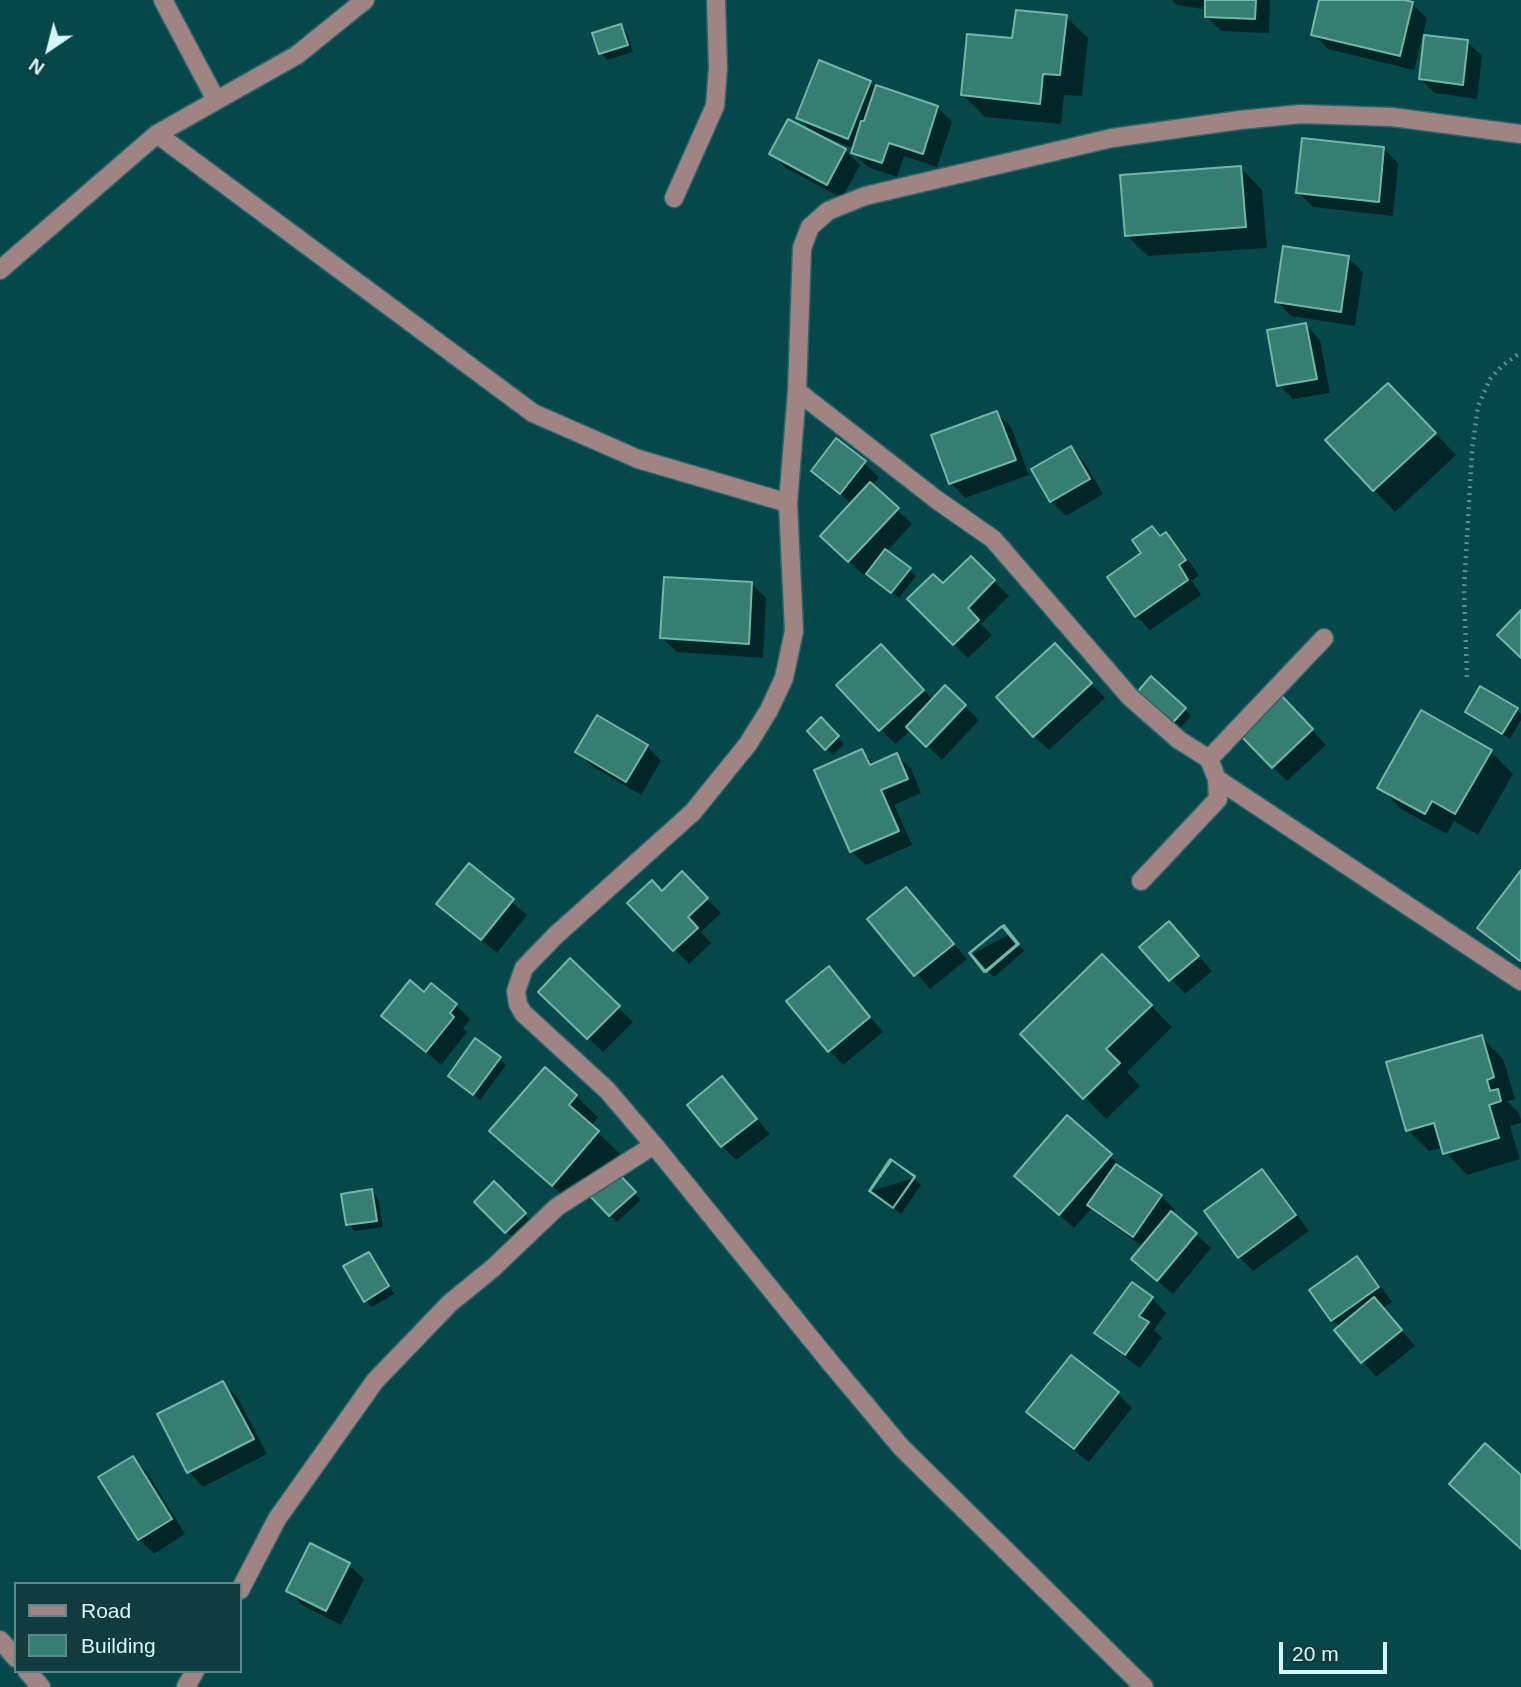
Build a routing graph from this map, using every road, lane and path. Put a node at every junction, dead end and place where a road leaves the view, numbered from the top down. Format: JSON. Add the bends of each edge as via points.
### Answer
{"nodes":[{"id":1,"x":163,"y":0,"type":"edge"},
{"id":2,"x":365,"y":0,"type":"edge"},
{"id":3,"x":716,"y":0,"type":"edge"},
{"id":4,"x":216,"y":100,"type":"junction"},
{"id":5,"x":157,"y":134,"type":"junction"},
{"id":6,"x":1521,"y":134,"type":"edge"},
{"id":7,"x":674,"y":198,"type":"dead end"},
{"id":8,"x":0,"y":270,"type":"edge"},
{"id":9,"x":1521,"y":352,"type":"edge"},
{"id":10,"x":797,"y":391,"type":"junction"},
{"id":11,"x":788,"y":503,"type":"junction"},
{"id":12,"x":1324,"y":638,"type":"dead end"},
{"id":13,"x":1467,"y":677,"type":"dead end"},
{"id":14,"x":1209,"y":759,"type":"junction"},
{"id":15,"x":1217,"y":779,"type":"junction"},
{"id":16,"x":1141,"y":881,"type":"dead end"},
{"id":17,"x":1521,"y":981,"type":"edge"},
{"id":18,"x":654,"y":1145,"type":"junction"},
{"id":19,"x":242,"y":1586,"type":"edge"},
{"id":20,"x":0,"y":1640,"type":"edge"},
{"id":21,"x":14,"y":1656,"type":"edge"},
{"id":22,"x":29,"y":1673,"type":"edge"},
{"id":23,"x":40,"y":1687,"type":"edge"},
{"id":24,"x":1144,"y":1687,"type":"edge"}],
"edges":[{"from":1,"to":4,"type":"street"},
{"from":2,"to":4,"type":"street","via":[[297,55]]},
{"from":3,"to":7,"type":"street","via":[[715,106]]},
{"from":4,"to":5,"type":"street"},
{"from":5,"to":8,"type":"street"},
{"from":5,"to":11,"type":"street","via":[[533,413],[638,459]]},
{"from":6,"to":10,"type":"street","via":[[1392,117],[1301,114],[1252,118],[1112,138],[865,196],[828,211],[805,236]]},
{"from":9,"to":13,"type":"path","via":[[1490,379],[1478,406],[1464,590]]},
{"from":10,"to":11,"type":"street"},
{"from":10,"to":14,"type":"street","via":[[993,539],[1130,697],[1179,740]]},
{"from":11,"to":18,"type":"street","via":[[794,631],[783,678],[769,710],[693,812],[524,968],[516,991],[523,1013],[607,1090]]},
{"from":12,"to":14,"type":"street"},
{"from":14,"to":15,"type":"street"},
{"from":15,"to":16,"type":"street","via":[[1218,799]]},
{"from":15,"to":17,"type":"street"},
{"from":18,"to":19,"type":"street","via":[[557,1207],[450,1303],[375,1381],[277,1519]]},
{"from":18,"to":24,"type":"street","via":[[901,1447]]},
{"from":20,"to":21,"type":"street"},
{"from":22,"to":23,"type":"street"}]}
